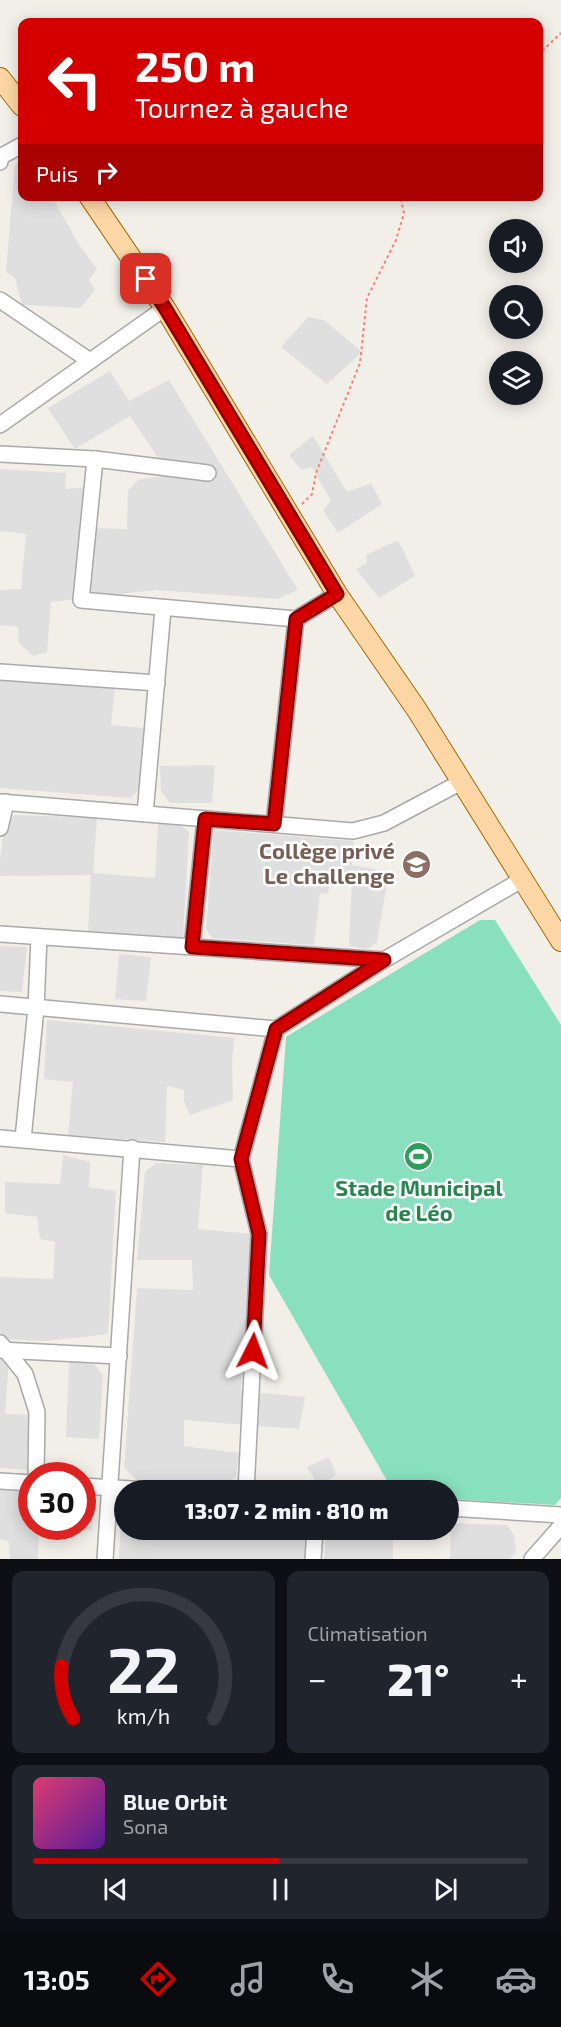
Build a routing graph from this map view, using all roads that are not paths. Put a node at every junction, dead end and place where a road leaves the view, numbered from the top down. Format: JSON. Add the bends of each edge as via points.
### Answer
{"nodes":[{"id":1,"x":0,"y":78,"type":"edge"},
{"id":2,"x":18,"y":100,"type":"edge"},
{"id":3,"x":18,"y":147,"type":"edge"},
{"id":4,"x":0,"y":162,"type":"edge"},
{"id":5,"x":92,"y":201,"type":"edge"},
{"id":6,"x":0,"y":300,"type":"edge"},
{"id":7,"x":165,"y":308,"type":"junction"},
{"id":8,"x":90,"y":361,"type":"junction"},
{"id":9,"x":0,"y":424,"type":"edge"},
{"id":10,"x":0,"y":454,"type":"edge"},
{"id":11,"x":95,"y":459,"type":"junction"},
{"id":12,"x":208,"y":473,"type":"dead end"},
{"id":13,"x":337,"y":594,"type":"junction"},
{"id":14,"x":163,"y":609,"type":"junction"},
{"id":15,"x":296,"y":619,"type":"junction"},
{"id":16,"x":0,"y":672,"type":"edge"},
{"id":17,"x":157,"y":683,"type":"junction"},
{"id":18,"x":462,"y":781,"type":"junction"},
{"id":19,"x":3,"y":802,"type":"edge"},
{"id":20,"x":145,"y":814,"type":"junction"},
{"id":21,"x":205,"y":819,"type":"junction"},
{"id":22,"x":274,"y":824,"type":"junction"},
{"id":23,"x":0,"y":828,"type":"edge"},
{"id":24,"x":523,"y":879,"type":"junction"},
{"id":25,"x":0,"y":934,"type":"edge"},
{"id":26,"x":39,"y":937,"type":"junction"},
{"id":27,"x":561,"y":941,"type":"edge"},
{"id":28,"x":192,"y":947,"type":"junction"},
{"id":29,"x":384,"y":960,"type":"junction"},
{"id":30,"x":0,"y":1004,"type":"edge"},
{"id":31,"x":36,"y":1008,"type":"junction"},
{"id":32,"x":276,"y":1029,"type":"junction"},
{"id":33,"x":0,"y":1138,"type":"edge"},
{"id":34,"x":23,"y":1139,"type":"junction"},
{"id":35,"x":132,"y":1148,"type":"junction"},
{"id":36,"x":241,"y":1159,"type":"junction"},
{"id":37,"x":2,"y":1348,"type":"edge"},
{"id":38,"x":119,"y":1356,"type":"junction"},
{"id":39,"x":36,"y":1462,"type":"edge"},
{"id":40,"x":247,"y":1480,"type":"edge"},
{"id":41,"x":0,"y":1481,"type":"edge"},
{"id":42,"x":18,"y":1482,"type":"edge"},
{"id":43,"x":96,"y":1487,"type":"edge"},
{"id":44,"x":111,"y":1488,"type":"junction"},
{"id":45,"x":114,"y":1488,"type":"edge"},
{"id":46,"x":459,"y":1509,"type":"edge"},
{"id":47,"x":561,"y":1515,"type":"edge"},
{"id":48,"x":561,"y":1526,"type":"edge"},
{"id":49,"x":314,"y":1540,"type":"edge"},
{"id":50,"x":105,"y":1559,"type":"edge"},
{"id":51,"x":313,"y":1559,"type":"edge"},
{"id":52,"x":532,"y":1559,"type":"edge"}],
"edges":[{"from":1,"to":2,"type":"main road"},
{"from":3,"to":4,"type":"street","via":[[0,156]]},
{"from":5,"to":7,"type":"main road"},
{"from":6,"to":8,"type":"street"},
{"from":7,"to":8,"type":"street"},
{"from":7,"to":13,"type":"main road"},
{"from":8,"to":9,"type":"street"},
{"from":10,"to":11,"type":"street"},
{"from":11,"to":12,"type":"street"},
{"from":11,"to":14,"type":"street","via":[[81,600]]},
{"from":13,"to":15,"type":"street"},
{"from":13,"to":18,"type":"main road"},
{"from":14,"to":15,"type":"street"},
{"from":14,"to":17,"type":"street"},
{"from":15,"to":22,"type":"street"},
{"from":16,"to":17,"type":"street"},
{"from":17,"to":20,"type":"street"},
{"from":18,"to":22,"type":"street","via":[[384,823],[352,831]]},
{"from":18,"to":24,"type":"main road"},
{"from":19,"to":20,"type":"street"},
{"from":19,"to":23,"type":"street"},
{"from":20,"to":21,"type":"street"},
{"from":21,"to":22,"type":"street"},
{"from":21,"to":28,"type":"street"},
{"from":24,"to":27,"type":"main road"},
{"from":24,"to":29,"type":"street"},
{"from":25,"to":26,"type":"street"},
{"from":26,"to":28,"type":"street"},
{"from":26,"to":31,"type":"street"},
{"from":28,"to":29,"type":"street"},
{"from":29,"to":32,"type":"street"},
{"from":30,"to":31,"type":"street"},
{"from":31,"to":32,"type":"street"},
{"from":31,"to":34,"type":"street"},
{"from":32,"to":36,"type":"street"},
{"from":33,"to":34,"type":"street"},
{"from":34,"to":35,"type":"street"},
{"from":35,"to":36,"type":"street"},
{"from":35,"to":38,"type":"street"},
{"from":36,"to":40,"type":"street","via":[[259,1234]]},
{"from":37,"to":38,"type":"street"},
{"from":37,"to":39,"type":"street","via":[[25,1374],[37,1412]]},
{"from":38,"to":44,"type":"street"},
{"from":41,"to":42,"type":"street"},
{"from":43,"to":44,"type":"street"},
{"from":44,"to":45,"type":"street"},
{"from":44,"to":50,"type":"street"},
{"from":46,"to":47,"type":"street"},
{"from":48,"to":52,"type":"street"},
{"from":49,"to":51,"type":"street"}]}
